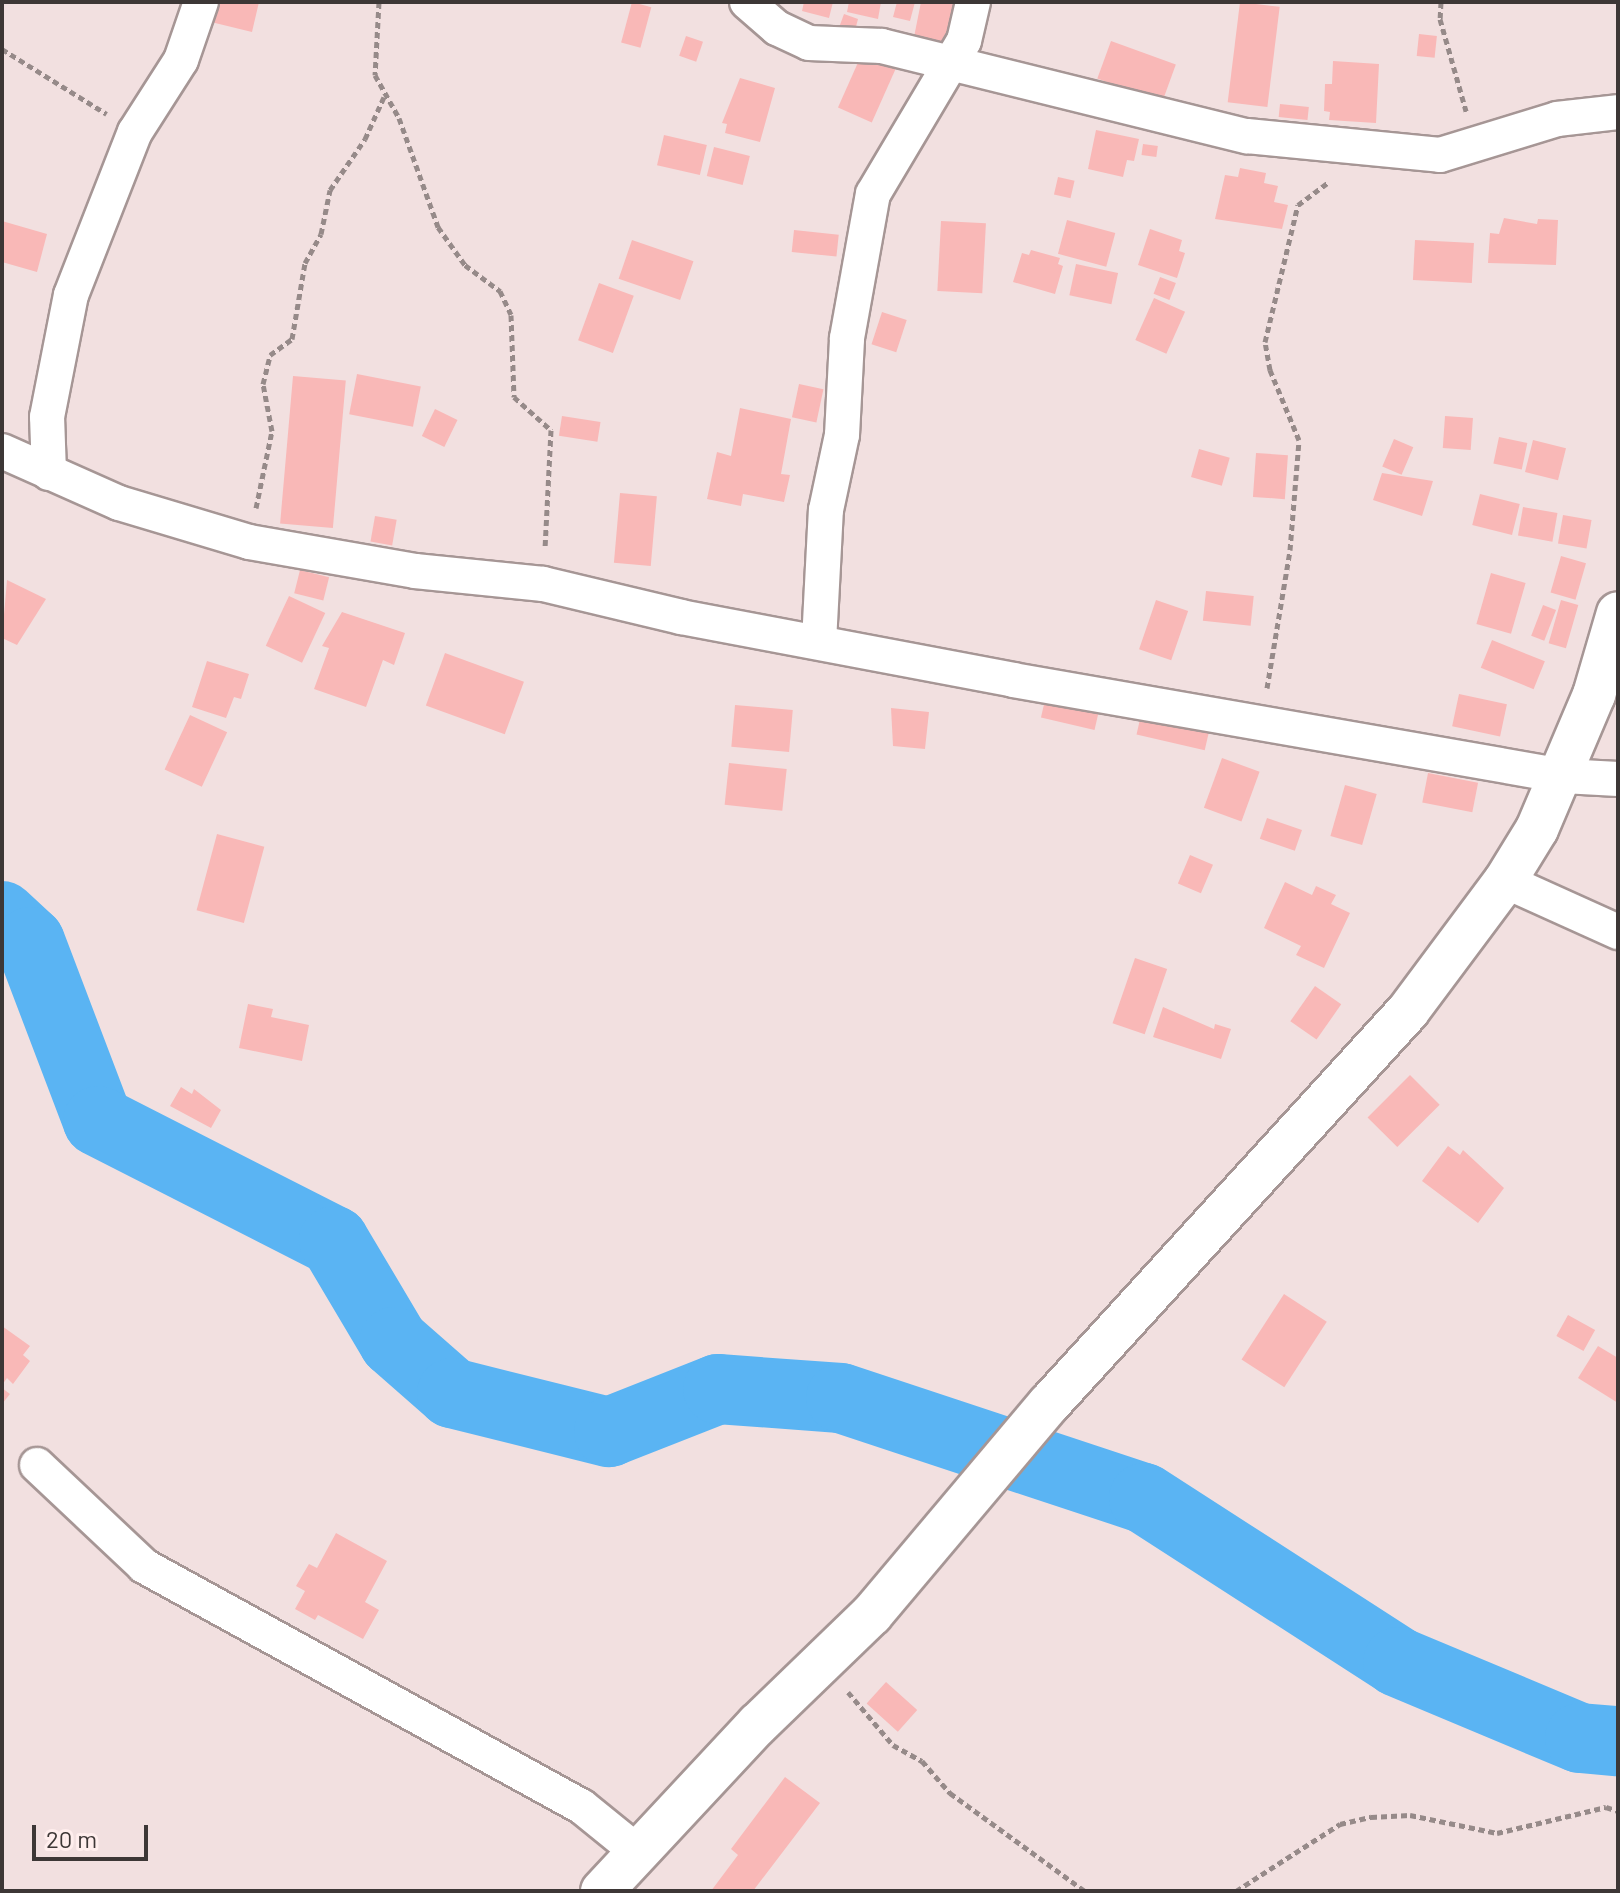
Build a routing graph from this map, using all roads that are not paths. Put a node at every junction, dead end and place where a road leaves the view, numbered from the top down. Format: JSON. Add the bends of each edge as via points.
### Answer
{"nodes":[{"id":1,"x":201,"y":2,"type":"edge"},
{"id":2,"x":747,"y":2,"type":"edge"},
{"id":3,"x":973,"y":2,"type":"edge"},
{"id":4,"x":947,"y":66,"type":"junction"},
{"id":5,"x":1618,"y":112,"type":"edge"},
{"id":6,"x":2,"y":451,"type":"edge"},
{"id":7,"x":49,"y":473,"type":"junction"},
{"id":8,"x":1618,"y":613,"type":"edge"},
{"id":9,"x":819,"y":642,"type":"junction"},
{"id":10,"x":1563,"y":776,"type":"junction"},
{"id":11,"x":1618,"y":779,"type":"edge"},
{"id":12,"x":1505,"y":881,"type":"junction"},
{"id":13,"x":1618,"y":932,"type":"edge"},
{"id":14,"x":37,"y":1465,"type":"dead end"},
{"id":15,"x":639,"y":1853,"type":"junction"},
{"id":16,"x":602,"y":1891,"type":"edge"}],
"edges":[{"from":1,"to":7,"type":"street","via":[[181,60],[135,132],[71,295],[47,417]]},
{"from":2,"to":4,"type":"street","via":[[777,28],[809,43],[882,46]]},
{"from":3,"to":4,"type":"street","via":[[964,41]]},
{"from":4,"to":5,"type":"street","via":[[1221,131],[1440,155],[1557,119]]},
{"from":4,"to":9,"type":"street","via":[[903,137],[870,209],[847,338],[842,435],[826,510]]},
{"from":6,"to":7,"type":"street"},
{"from":7,"to":9,"type":"street","via":[[119,503],[249,542],[415,571],[543,584]]},
{"from":8,"to":10,"type":"street"},
{"from":9,"to":10,"type":"street"},
{"from":10,"to":11,"type":"street"},
{"from":10,"to":12,"type":"street"},
{"from":12,"to":13,"type":"street"},
{"from":12,"to":15,"type":"street","via":[[1389,1033],[1049,1404],[824,1664],[758,1724]]},
{"from":14,"to":15,"type":"street","via":[[144,1566],[581,1806]]},
{"from":15,"to":16,"type":"street"}]}
